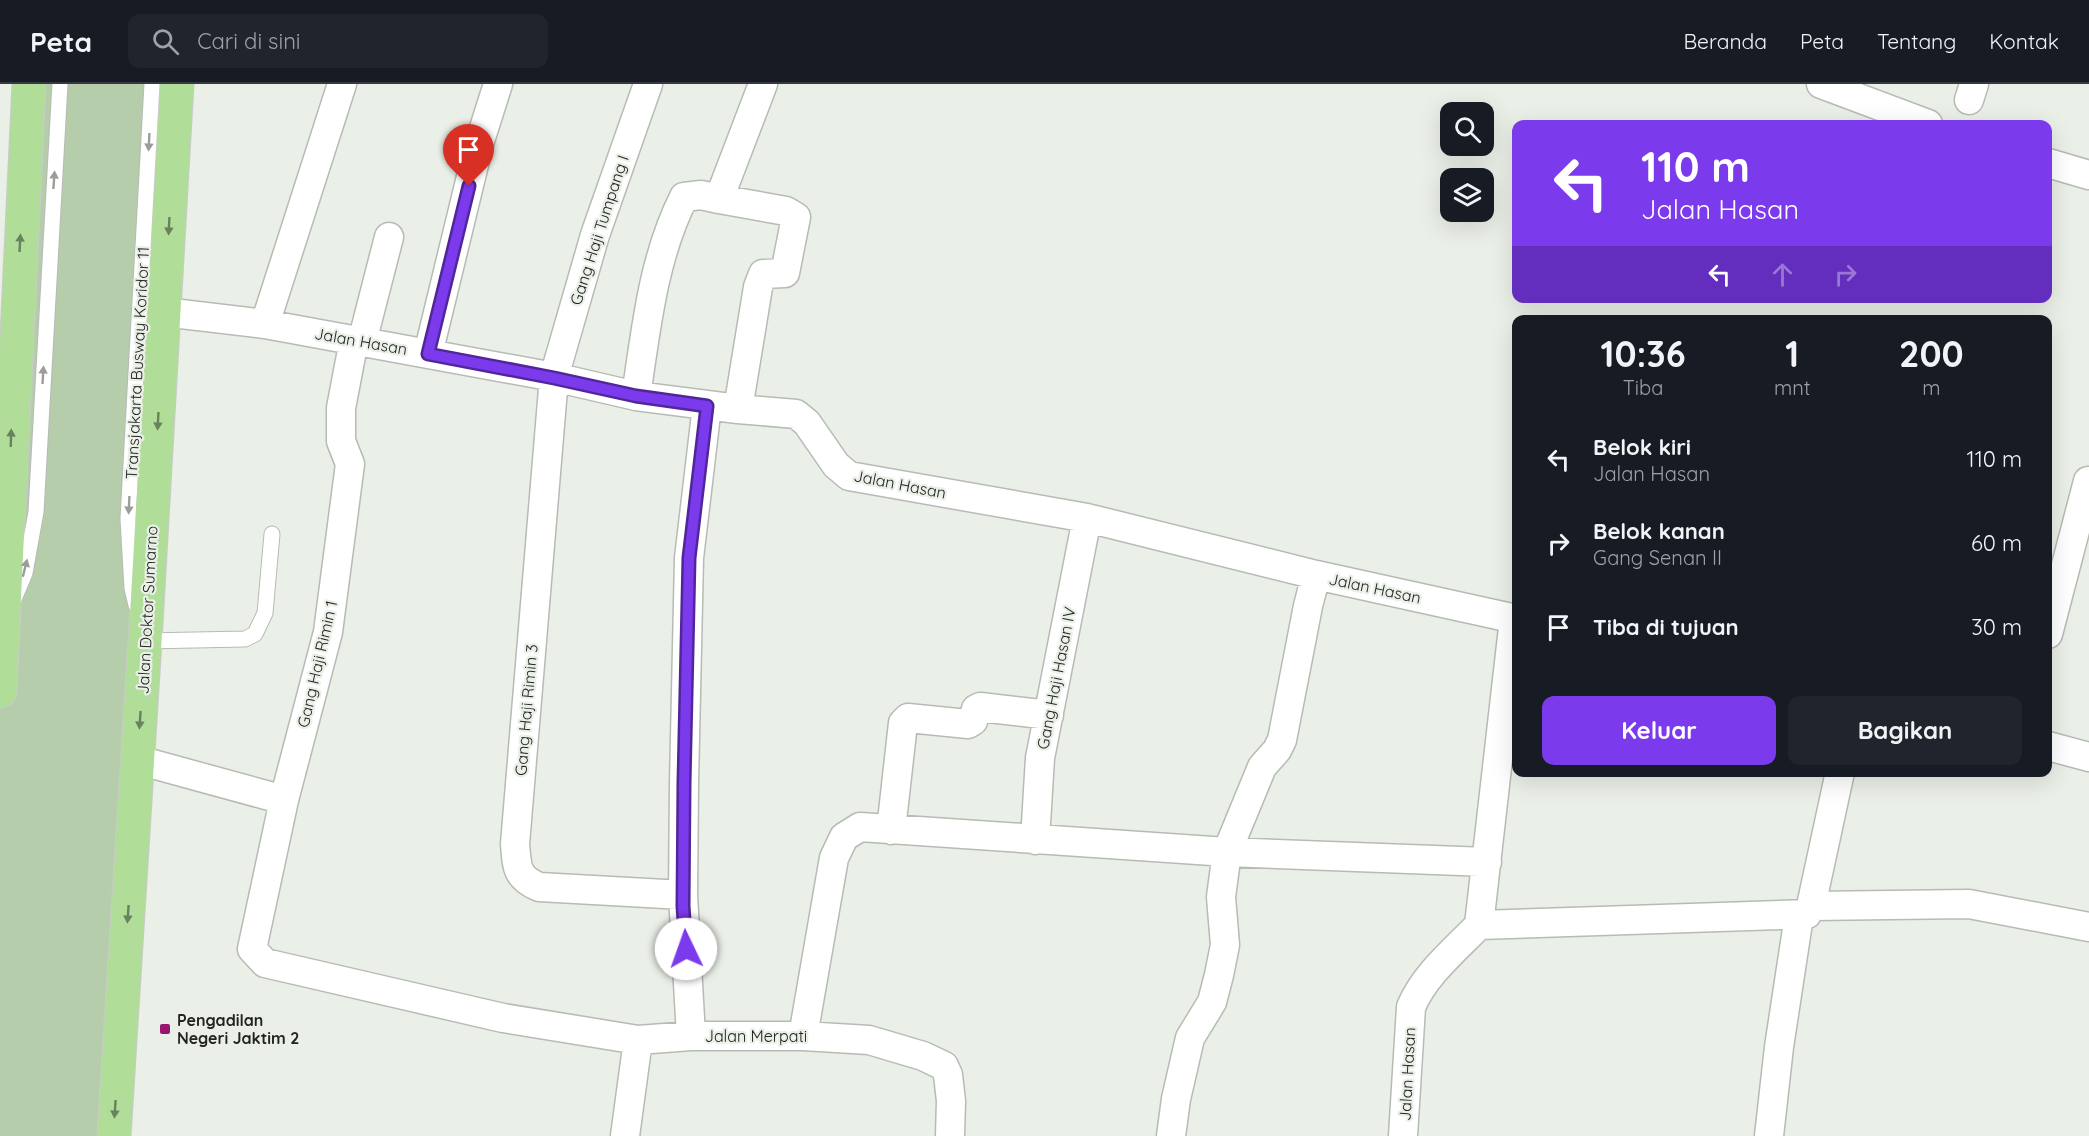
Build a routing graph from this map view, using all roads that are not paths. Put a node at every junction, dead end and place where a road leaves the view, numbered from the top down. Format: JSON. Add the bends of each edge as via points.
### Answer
{"nodes":[{"id":1,"x":29,"y":84,"type":"edge"},
{"id":2,"x":60,"y":84,"type":"edge"},
{"id":3,"x":152,"y":84,"type":"edge"},
{"id":4,"x":177,"y":84,"type":"edge"},
{"id":5,"x":342,"y":84,"type":"edge"},
{"id":6,"x":498,"y":84,"type":"edge"},
{"id":7,"x":648,"y":84,"type":"edge"},
{"id":8,"x":763,"y":84,"type":"edge"},
{"id":9,"x":1821,"y":84,"type":"edge"},
{"id":10,"x":1917,"y":120,"type":"edge"},
{"id":11,"x":2052,"y":164,"type":"edge"},
{"id":12,"x":2089,"y":175,"type":"edge"},
{"id":13,"x":719,"y":199,"type":"junction"},
{"id":14,"x":389,"y":237,"type":"dead end"},
{"id":15,"x":9,"y":285,"type":"edge"},
{"id":16,"x":164,"y":312,"type":"junction"},
{"id":17,"x":265,"y":324,"type":"junction"},
{"id":18,"x":358,"y":341,"type":"junction"},
{"id":19,"x":428,"y":354,"type":"junction"},
{"id":20,"x":554,"y":378,"type":"junction"},
{"id":21,"x":636,"y":396,"type":"junction"},
{"id":22,"x":707,"y":406,"type":"junction"},
{"id":23,"x":738,"y":410,"type":"junction"},
{"id":24,"x":2088,"y":481,"type":"edge"},
{"id":25,"x":1087,"y":518,"type":"junction"},
{"id":26,"x":272,"y":534,"type":"dead end"},
{"id":27,"x":1316,"y":575,"type":"junction"},
{"id":28,"x":1512,"y":618,"type":"edge"},
{"id":29,"x":2052,"y":619,"type":"edge"},
{"id":30,"x":2,"y":622,"type":"edge"},
{"id":31,"x":145,"y":640,"type":"junction"},
{"id":32,"x":1512,"y":644,"type":"edge"},
{"id":33,"x":0,"y":691,"type":"edge"},
{"id":34,"x":1049,"y":715,"type":"junction"},
{"id":35,"x":2052,"y":747,"type":"edge"},
{"id":36,"x":2089,"y":757,"type":"edge"},
{"id":37,"x":138,"y":760,"type":"junction"},
{"id":38,"x":1839,"y":777,"type":"edge"},
{"id":39,"x":284,"y":801,"type":"junction"},
{"id":40,"x":891,"y":830,"type":"junction"},
{"id":41,"x":1035,"y":840,"type":"junction"},
{"id":42,"x":1227,"y":852,"type":"junction"},
{"id":43,"x":1486,"y":862,"type":"junction"},
{"id":44,"x":683,"y":895,"type":"junction"},
{"id":45,"x":1805,"y":911,"type":"junction"},
{"id":46,"x":1479,"y":925,"type":"junction"},
{"id":47,"x":2089,"y":927,"type":"edge"},
{"id":48,"x":691,"y":1036,"type":"junction"},
{"id":49,"x":803,"y":1036,"type":"junction"},
{"id":50,"x":638,"y":1040,"type":"junction"},
{"id":51,"x":114,"y":1136,"type":"edge"},
{"id":52,"x":625,"y":1136,"type":"edge"},
{"id":53,"x":950,"y":1136,"type":"edge"},
{"id":54,"x":1171,"y":1136,"type":"edge"},
{"id":55,"x":1403,"y":1136,"type":"edge"},
{"id":56,"x":1769,"y":1136,"type":"edge"}],
"edges":[{"from":15,"to":1,"type":"main road","one_way":true},
{"from":30,"to":2,"type":"lane","one_way":true,"via":[[25,573],[36,512]]},
{"from":3,"to":31,"type":"lane","name":"Transjakarta Busway Koridor 11","one_way":true,"via":[[128,519],[132,588]]},
{"from":4,"to":16,"type":"main road","name":"Jalan Doktor Sumarno","one_way":true},
{"from":5,"to":17,"type":"street"},
{"from":6,"to":19,"type":"street","via":[[479,144]]},
{"from":7,"to":20,"type":"street","name":"Gang Haji Tumpang I","via":[[595,235]]},
{"from":8,"to":13,"type":"street"},
{"from":9,"to":10,"type":"street"},
{"from":11,"to":12,"type":"street"},
{"from":13,"to":21,"type":"street","via":[[684,197],[679,206],[653,285]]},
{"from":13,"to":23,"type":"street","via":[[786,211],[796,217],[785,273],[763,274],[758,287]]},
{"from":14,"to":18,"type":"street","name":"Gang Haji Rimin 1"},
{"from":30,"to":15,"type":"main road","one_way":true},
{"from":16,"to":17,"type":"street","name":"Jalan Hasan"},
{"from":16,"to":31,"type":"main road","name":"Jalan Doktor Sumarno","one_way":true},
{"from":17,"to":18,"type":"street","name":"Jalan Hasan"},
{"from":18,"to":19,"type":"street","name":"Jalan Hasan"},
{"from":18,"to":39,"type":"street","name":"Gang Haji Rimin 1","via":[[341,408],[341,441],[350,464],[328,632]]},
{"from":19,"to":20,"type":"street","name":"Jalan Hasan"},
{"from":20,"to":21,"type":"street","name":"Jalan Hasan"},
{"from":20,"to":44,"type":"street","name":"Gang Haji Rimin 3","via":[[515,844],[519,872],[525,881],[539,887]]},
{"from":21,"to":22,"type":"street","name":"Jalan Hasan"},
{"from":22,"to":23,"type":"street","name":"Jalan Hasan"},
{"from":22,"to":44,"type":"street","name":"Jalan Merpati","via":[[689,558]]},
{"from":23,"to":25,"type":"street","name":"Jalan Hasan","via":[[796,414],[849,476]]},
{"from":24,"to":29,"type":"street"},
{"from":25,"to":27,"type":"street","name":"Jalan Hasan"},
{"from":25,"to":34,"type":"street","name":"Gang Haji Hasan IV"},
{"from":26,"to":31,"type":"lane","via":[[265,614],[255,634],[245,639]]},
{"from":27,"to":28,"type":"street","name":"Jalan Hasan"},
{"from":27,"to":42,"type":"street","via":[[1282,740],[1262,767]]},
{"from":30,"to":33,"type":"main road"},
{"from":31,"to":37,"type":"main road","name":"Jalan Doktor Sumarno","one_way":true},
{"from":32,"to":43,"type":"street"},
{"from":34,"to":40,"type":"street","via":[[980,707],[968,724],[908,718],[903,723]]},
{"from":34,"to":41,"type":"street","name":"Gang Haji Hasan IV","via":[[1041,758]]},
{"from":35,"to":36,"type":"street"},
{"from":37,"to":39,"type":"street"},
{"from":37,"to":51,"type":"main road","name":"Jalan Doktor Sumarno","one_way":true},
{"from":38,"to":45,"type":"street"},
{"from":39,"to":50,"type":"street","name":"Gang Haji Rimin 1","via":[[252,949],[265,963],[503,1018]]},
{"from":40,"to":41,"type":"street"},
{"from":40,"to":49,"type":"street","via":[[860,827],[851,831],[834,858]]},
{"from":41,"to":42,"type":"street"},
{"from":42,"to":43,"type":"street"},
{"from":42,"to":54,"type":"street","via":[[1221,897],[1225,945],[1212,1002],[1190,1038]]},
{"from":43,"to":46,"type":"street"},
{"from":44,"to":48,"type":"street","name":"Jalan Merpati"},
{"from":45,"to":46,"type":"street"},
{"from":45,"to":47,"type":"street","via":[[1970,904]]},
{"from":45,"to":56,"type":"street","via":[[1779,1047]]},
{"from":46,"to":55,"type":"street","name":"Jalan Hasan","via":[[1428,978],[1411,1007]]},
{"from":48,"to":49,"type":"street","name":"Jalan Merpati"},
{"from":48,"to":50,"type":"street"},
{"from":49,"to":53,"type":"street","name":"Jalan Merpati","via":[[869,1040],[944,1066],[951,1101]]},
{"from":50,"to":52,"type":"street"}]}
